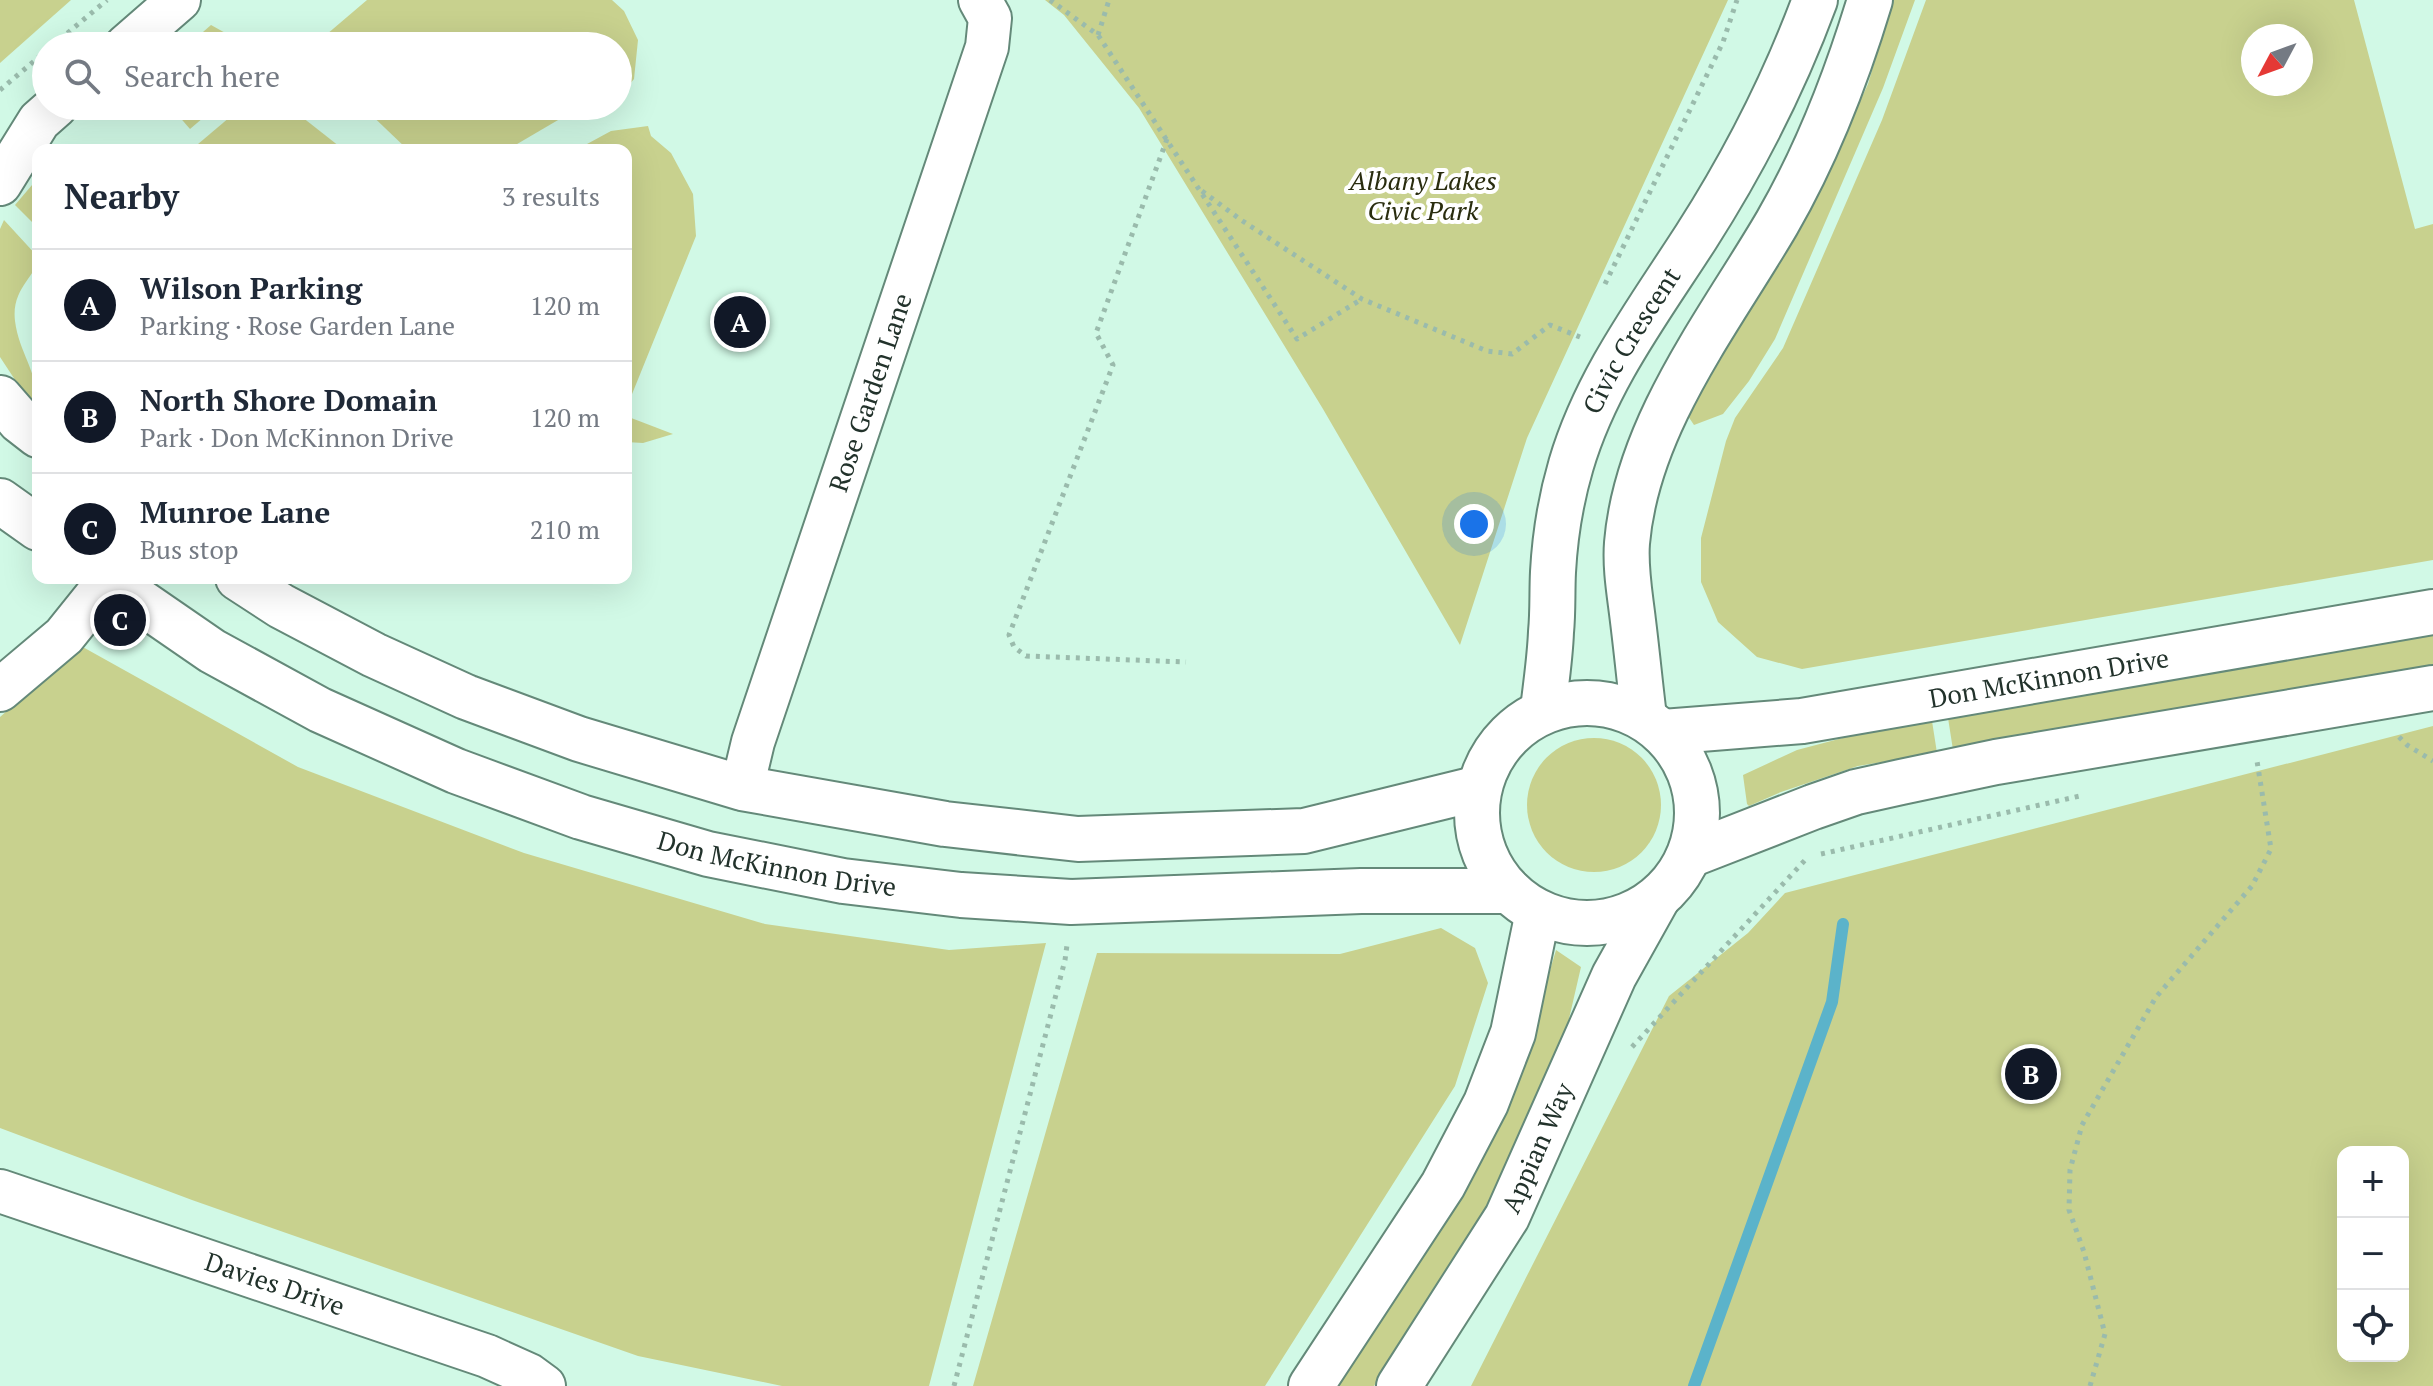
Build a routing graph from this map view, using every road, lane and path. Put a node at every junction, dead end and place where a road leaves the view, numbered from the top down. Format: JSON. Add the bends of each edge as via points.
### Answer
{"nodes":[{"id":1,"x":107,"y":0,"type":"edge"},
{"id":2,"x":179,"y":0,"type":"edge"},
{"id":3,"x":980,"y":0,"type":"edge"},
{"id":4,"x":1050,"y":0,"type":"edge"},
{"id":5,"x":1109,"y":0,"type":"edge"},
{"id":6,"x":1737,"y":0,"type":"edge"},
{"id":7,"x":1815,"y":0,"type":"edge"},
{"id":8,"x":1870,"y":0,"type":"edge"},
{"id":9,"x":69,"y":32,"type":"edge"},
{"id":10,"x":142,"y":32,"type":"edge"},
{"id":11,"x":1098,"y":35,"type":"junction"},
{"id":12,"x":32,"y":63,"type":"edge"},
{"id":13,"x":0,"y":90,"type":"edge"},
{"id":14,"x":34,"y":120,"type":"edge"},
{"id":15,"x":43,"y":120,"type":"edge"},
{"id":16,"x":0,"y":135,"type":"edge"},
{"id":17,"x":1167,"y":139,"type":"junction"},
{"id":18,"x":0,"y":184,"type":"edge"},
{"id":19,"x":1198,"y":188,"type":"junction"},
{"id":20,"x":1605,"y":284,"type":"dead end"},
{"id":21,"x":1362,"y":299,"type":"junction"},
{"id":22,"x":1580,"y":338,"type":"dead end"},
{"id":23,"x":0,"y":398,"type":"edge"},
{"id":24,"x":32,"y":430,"type":"edge"},
{"id":25,"x":0,"y":501,"type":"edge"},
{"id":26,"x":32,"y":524,"type":"edge"},
{"id":27,"x":103,"y":584,"type":"edge"},
{"id":28,"x":114,"y":584,"type":"edge"},
{"id":29,"x":247,"y":584,"type":"edge"},
{"id":30,"x":2433,"y":612,"type":"edge"},
{"id":31,"x":1186,"y":662,"type":"dead end"},
{"id":32,"x":2433,"y":688,"type":"edge"},
{"id":33,"x":0,"y":690,"type":"edge"},
{"id":34,"x":1543,"y":710,"type":"junction"},
{"id":35,"x":2251,"y":717,"type":"junction"},
{"id":36,"x":1653,"y":725,"type":"junction"},
{"id":37,"x":2407,"y":745,"type":"dead end"},
{"id":38,"x":2433,"y":761,"type":"edge"},
{"id":39,"x":742,"y":788,"type":"junction"},
{"id":40,"x":1479,"y":788,"type":"junction"},
{"id":41,"x":2088,"y":794,"type":"dead end"},
{"id":42,"x":1690,"y":855,"type":"junction"},
{"id":43,"x":1657,"y":899,"type":"junction"},
{"id":44,"x":1071,"y":902,"type":"junction"},
{"id":45,"x":1524,"y":902,"type":"junction"},
{"id":46,"x":1630,"y":1050,"type":"dead end"},
{"id":47,"x":0,"y":1191,"type":"edge"},
{"id":48,"x":544,"y":1386,"type":"edge"},
{"id":49,"x":954,"y":1386,"type":"edge"},
{"id":50,"x":1311,"y":1386,"type":"edge"},
{"id":51,"x":1399,"y":1386,"type":"edge"},
{"id":52,"x":2090,"y":1386,"type":"edge"}],
"edges":[{"from":1,"to":9,"type":"path"},
{"from":2,"to":10,"type":"street"},
{"from":3,"to":39,"type":"street","name":"Rose Garden Lane","via":[[990,18],[987,47]]},
{"from":4,"to":11,"type":"path"},
{"from":5,"to":11,"type":"path"},
{"from":6,"to":20,"type":"path","via":[[1723,42]]},
{"from":7,"to":34,"type":"main road","name":"Civic Crescent","via":[[1761,125],[1622,348],[1572,462],[1558,519]]},
{"from":8,"to":36,"type":"main road","via":[[1818,140],[1778,220],[1658,425],[1646,459],[1627,542],[1627,579]]},
{"from":11,"to":17,"type":"path"},
{"from":12,"to":13,"type":"path"},
{"from":14,"to":16,"type":"street"},
{"from":15,"to":18,"type":"street"},
{"from":17,"to":19,"type":"path"},
{"from":17,"to":31,"type":"path","via":[[1096,333],[1113,365],[1009,635],[1026,656]]},
{"from":19,"to":21,"type":"path"},
{"from":19,"to":21,"type":"path","via":[[1297,339]]},
{"from":21,"to":22,"type":"path","via":[[1487,351],[1512,354],[1550,325]]},
{"from":23,"to":24,"type":"main road"},
{"from":25,"to":26,"type":"main road"},
{"from":27,"to":33,"type":"street","via":[[64,636]]},
{"from":28,"to":44,"type":"main road","name":"Don McKinnon Drive","via":[[212,651],[320,710],[456,771],[581,817],[708,854],[843,881]]},
{"from":29,"to":39,"type":"main road","via":[[374,655],[466,697],[579,739]]},
{"from":30,"to":36,"type":"main road","name":"Don McKinnon Drive","via":[[1802,721]]},
{"from":32,"to":35,"type":"main road"},
{"from":34,"to":36,"type":"main road","via":[[1594,702],[1620,707]]},
{"from":34,"to":40,"type":"main road","via":[[1514,730],[1492,756]]},
{"from":35,"to":42,"type":"main road","via":[[1856,792]]},
{"from":35,"to":52,"type":"path","via":[[2271,849],[2252,886],[2156,997],[2082,1125],[2070,1170],[2069,1210],[2105,1334]]},
{"from":36,"to":42,"type":"main road","via":[[1684,758],[1696,789],[1698,823]]},
{"from":37,"to":38,"type":"path"},
{"from":39,"to":40,"type":"main road","via":[[945,824],[1078,839],[1304,831]]},
{"from":40,"to":45,"type":"main road","via":[[1481,844],[1492,869]]},
{"from":41,"to":46,"type":"path","via":[[1808,857]]},
{"from":42,"to":43,"type":"main road"},
{"from":43,"to":45,"type":"main road","via":[[1630,915],[1600,923],[1568,922]]},
{"from":43,"to":51,"type":"main road","name":"Appian Way","via":[[1614,976],[1507,1217]]},
{"from":44,"to":45,"type":"main road","name":"Don McKinnon Drive","via":[[1361,891]]},
{"from":44,"to":49,"type":"path","via":[[1065,960]]},
{"from":45,"to":50,"type":"main road","via":[[1513,1033],[1486,1103],[1443,1185]]},
{"from":47,"to":48,"type":"street","name":"Davies Drive","via":[[487,1356]]}]}
